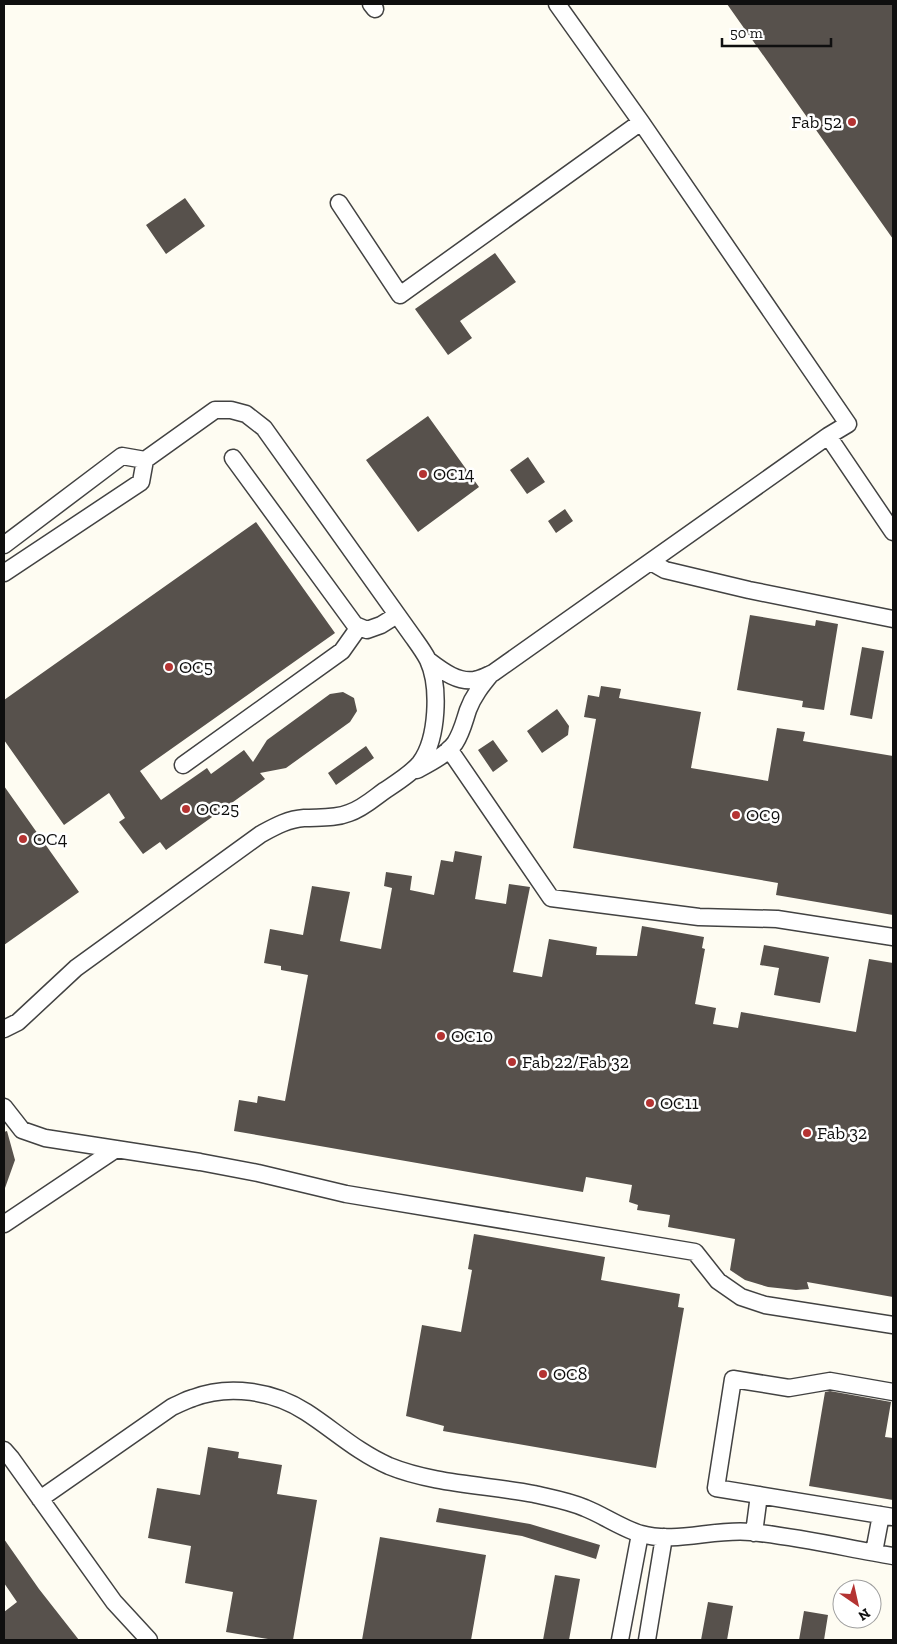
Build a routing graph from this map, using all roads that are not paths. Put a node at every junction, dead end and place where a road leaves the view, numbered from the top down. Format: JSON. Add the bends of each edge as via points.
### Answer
{"nodes":[{"id":1,"x":557,"y":4,"type":"edge"},
{"id":2,"x":641,"y":122,"type":"junction"},
{"id":3,"x":339,"y":203,"type":"dead end"},
{"id":4,"x":828,"y":436,"type":"junction"},
{"id":5,"x":233,"y":458,"type":"dead end"},
{"id":6,"x":145,"y":460,"type":"junction"},
{"id":7,"x":66,"y":498,"type":"junction"},
{"id":8,"x":82,"y":522,"type":"junction"},
{"id":9,"x":893,"y":532,"type":"edge"},
{"id":10,"x":4,"y":545,"type":"edge"},
{"id":11,"x":651,"y":562,"type":"junction"},
{"id":12,"x":4,"y":573,"type":"edge"},
{"id":13,"x":397,"y":615,"type":"junction"},
{"id":14,"x":893,"y":619,"type":"edge"},
{"id":15,"x":360,"y":627,"type":"junction"},
{"id":16,"x":428,"y":660,"type":"junction"},
{"id":17,"x":493,"y":673,"type":"junction"},
{"id":18,"x":449,"y":749,"type":"junction"},
{"id":19,"x":183,"y":765,"type":"dead end"},
{"id":20,"x":408,"y":774,"type":"junction"},
{"id":21,"x":893,"y":937,"type":"edge"},
{"id":22,"x":4,"y":1029,"type":"edge"},
{"id":23,"x":4,"y":1107,"type":"edge"},
{"id":24,"x":116,"y":1149,"type":"junction"},
{"id":25,"x":4,"y":1224,"type":"edge"},
{"id":26,"x":893,"y":1325,"type":"edge"},
{"id":27,"x":893,"y":1392,"type":"edge"},
{"id":28,"x":4,"y":1450,"type":"edge"},
{"id":29,"x":758,"y":1495,"type":"junction"},
{"id":30,"x":40,"y":1499,"type":"junction"},
{"id":31,"x":887,"y":1516,"type":"edge"},
{"id":32,"x":754,"y":1532,"type":"junction"},
{"id":33,"x":640,"y":1534,"type":"junction"},
{"id":34,"x":664,"y":1536,"type":"junction"},
{"id":35,"x":874,"y":1552,"type":"junction"},
{"id":36,"x":893,"y":1556,"type":"edge"},
{"id":37,"x":149,"y":1640,"type":"edge"},
{"id":38,"x":620,"y":1640,"type":"edge"},
{"id":39,"x":647,"y":1640,"type":"edge"}],
"edges":[{"from":1,"to":2,"type":"street"},
{"from":2,"to":3,"type":"street","via":[[400,295]]},
{"from":2,"to":4,"type":"street","via":[[848,424]]},
{"from":4,"to":9,"type":"street"},
{"from":4,"to":11,"type":"street"},
{"from":5,"to":15,"type":"street","via":[[355,625]]},
{"from":6,"to":7,"type":"street","via":[[122,456]]},
{"from":6,"to":8,"type":"street","via":[[141,482]]},
{"from":6,"to":13,"type":"street","via":[[215,410],[246,414],[264,428]]},
{"from":7,"to":8,"type":"street"},
{"from":7,"to":10,"type":"street"},
{"from":8,"to":12,"type":"street"},
{"from":11,"to":14,"type":"street","via":[[665,570],[749,590]]},
{"from":11,"to":17,"type":"street"},
{"from":13,"to":15,"type":"street","via":[[367,630]]},
{"from":13,"to":16,"type":"street"},
{"from":15,"to":19,"type":"street","via":[[342,651]]},
{"from":16,"to":17,"type":"street","via":[[444,672],[460,678],[477,680]]},
{"from":16,"to":20,"type":"street","via":[[436,703],[432,735],[420,764]]},
{"from":17,"to":18,"type":"street","via":[[478,690],[462,730]]},
{"from":18,"to":20,"type":"street"},
{"from":18,"to":21,"type":"street","via":[[551,898],[698,917],[777,919]]},
{"from":20,"to":22,"type":"street","via":[[350,813],[288,821],[261,834],[76,968],[18,1022]]},
{"from":23,"to":24,"type":"street","via":[[22,1130],[45,1138]]},
{"from":24,"to":25,"type":"street"},
{"from":24,"to":26,"type":"street","via":[[258,1173],[346,1194],[695,1252],[718,1281],[749,1300]]},
{"from":27,"to":29,"type":"street","via":[[830,1381],[789,1388],[733,1379],[716,1488]]},
{"from":28,"to":30,"type":"street"},
{"from":29,"to":31,"type":"street"},
{"from":29,"to":32,"type":"street"},
{"from":30,"to":33,"type":"street","via":[[172,1407],[194,1397],[243,1391],[269,1395],[290,1403],[371,1458],[408,1473],[555,1498],[586,1508]]},
{"from":30,"to":37,"type":"street","via":[[114,1602]]},
{"from":31,"to":35,"type":"street"},
{"from":32,"to":34,"type":"street"},
{"from":32,"to":35,"type":"street"},
{"from":33,"to":34,"type":"street"},
{"from":33,"to":38,"type":"street"},
{"from":34,"to":39,"type":"street"},
{"from":35,"to":36,"type":"street"}]}
